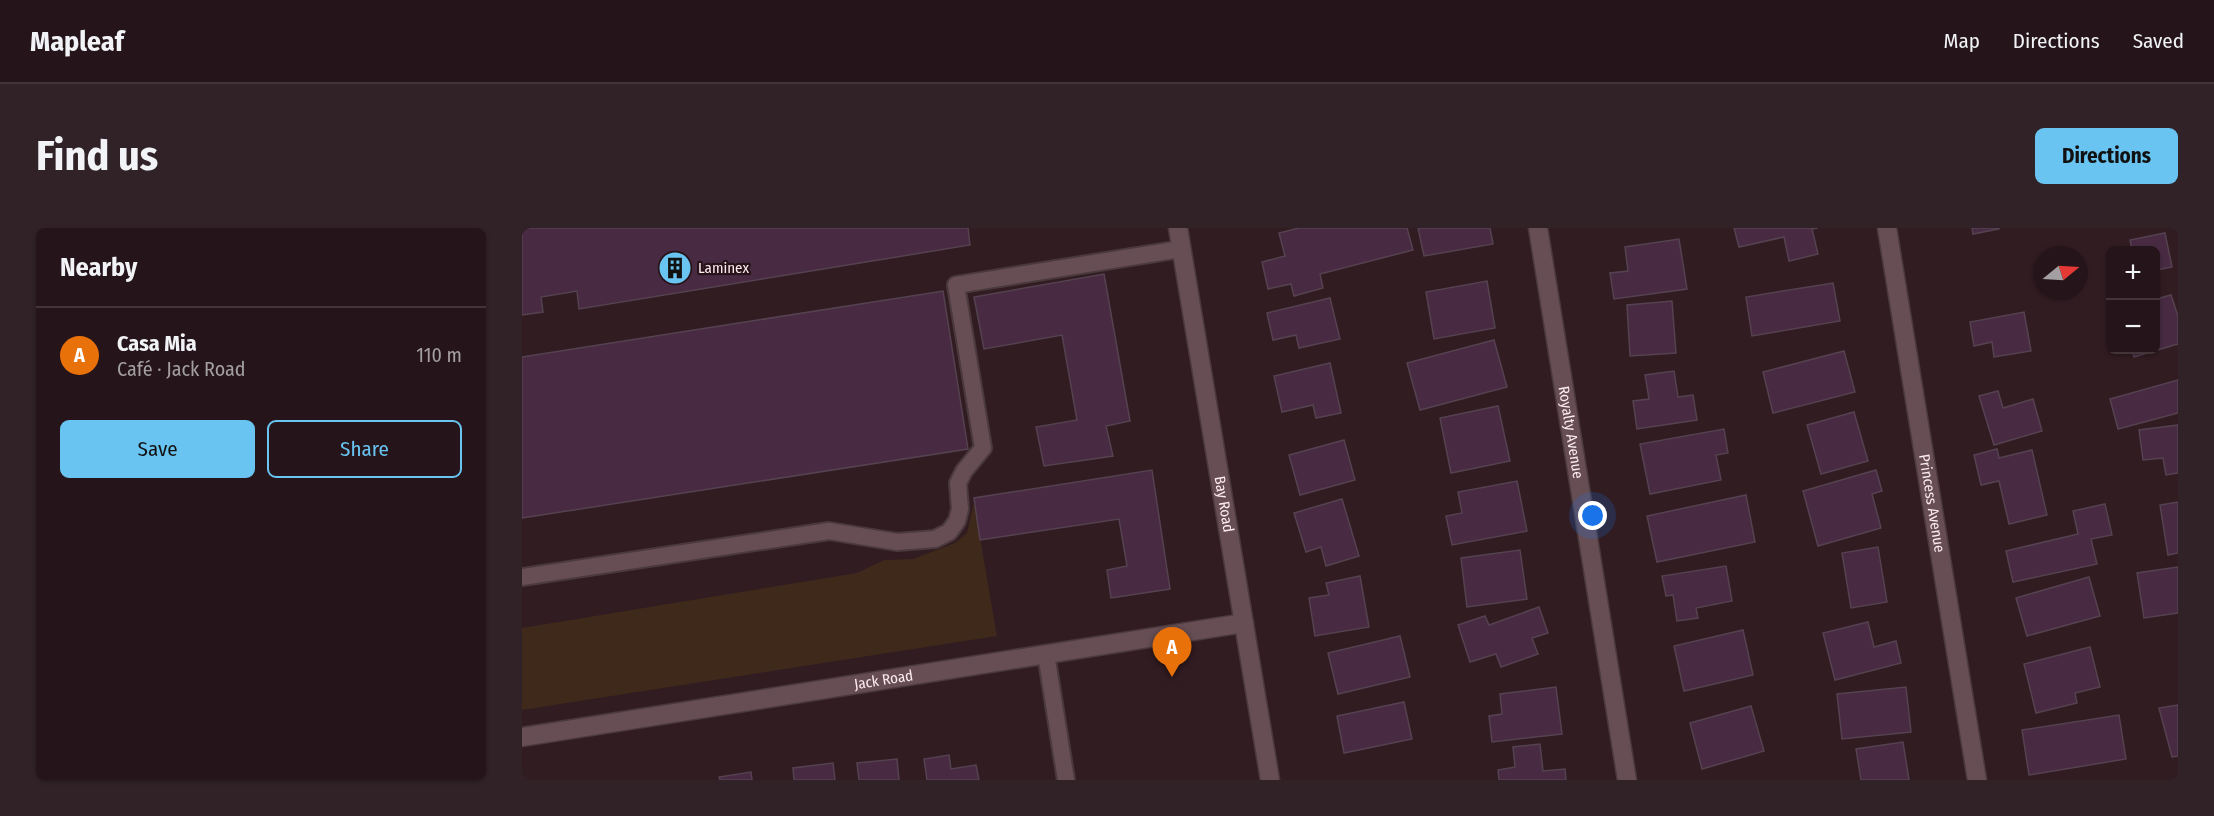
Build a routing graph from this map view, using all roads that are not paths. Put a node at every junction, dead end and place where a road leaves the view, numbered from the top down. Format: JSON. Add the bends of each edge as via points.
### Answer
{"nodes":[{"id":1,"x":1178,"y":228,"type":"edge"},
{"id":2,"x":1538,"y":228,"type":"edge"},
{"id":3,"x":1887,"y":228,"type":"edge"},
{"id":4,"x":1181,"y":249,"type":"junction"},
{"id":5,"x":522,"y":577,"type":"edge"},
{"id":6,"x":1244,"y":623,"type":"junction"},
{"id":7,"x":1046,"y":654,"type":"junction"},
{"id":8,"x":522,"y":737,"type":"edge"},
{"id":9,"x":1065,"y":780,"type":"edge"},
{"id":10,"x":1270,"y":780,"type":"edge"},
{"id":11,"x":1627,"y":780,"type":"edge"},
{"id":12,"x":1977,"y":780,"type":"edge"}],
"edges":[{"from":1,"to":4,"type":"street","name":"Bay Road"},
{"from":2,"to":11,"type":"street","name":"Royalty Avenue"},
{"from":3,"to":12,"type":"street","name":"Princess Avenue"},
{"from":4,"to":5,"type":"lane","via":[[956,285],[983,448],[958,483],[957,521],[949,532],[935,539],[897,542],[829,531]]},
{"from":4,"to":6,"type":"street","name":"Bay Road"},
{"from":6,"to":7,"type":"street","name":"Jack Road"},
{"from":6,"to":10,"type":"street","name":"Bay Road"},
{"from":7,"to":8,"type":"street","name":"Jack Road"},
{"from":7,"to":9,"type":"lane"}]}
